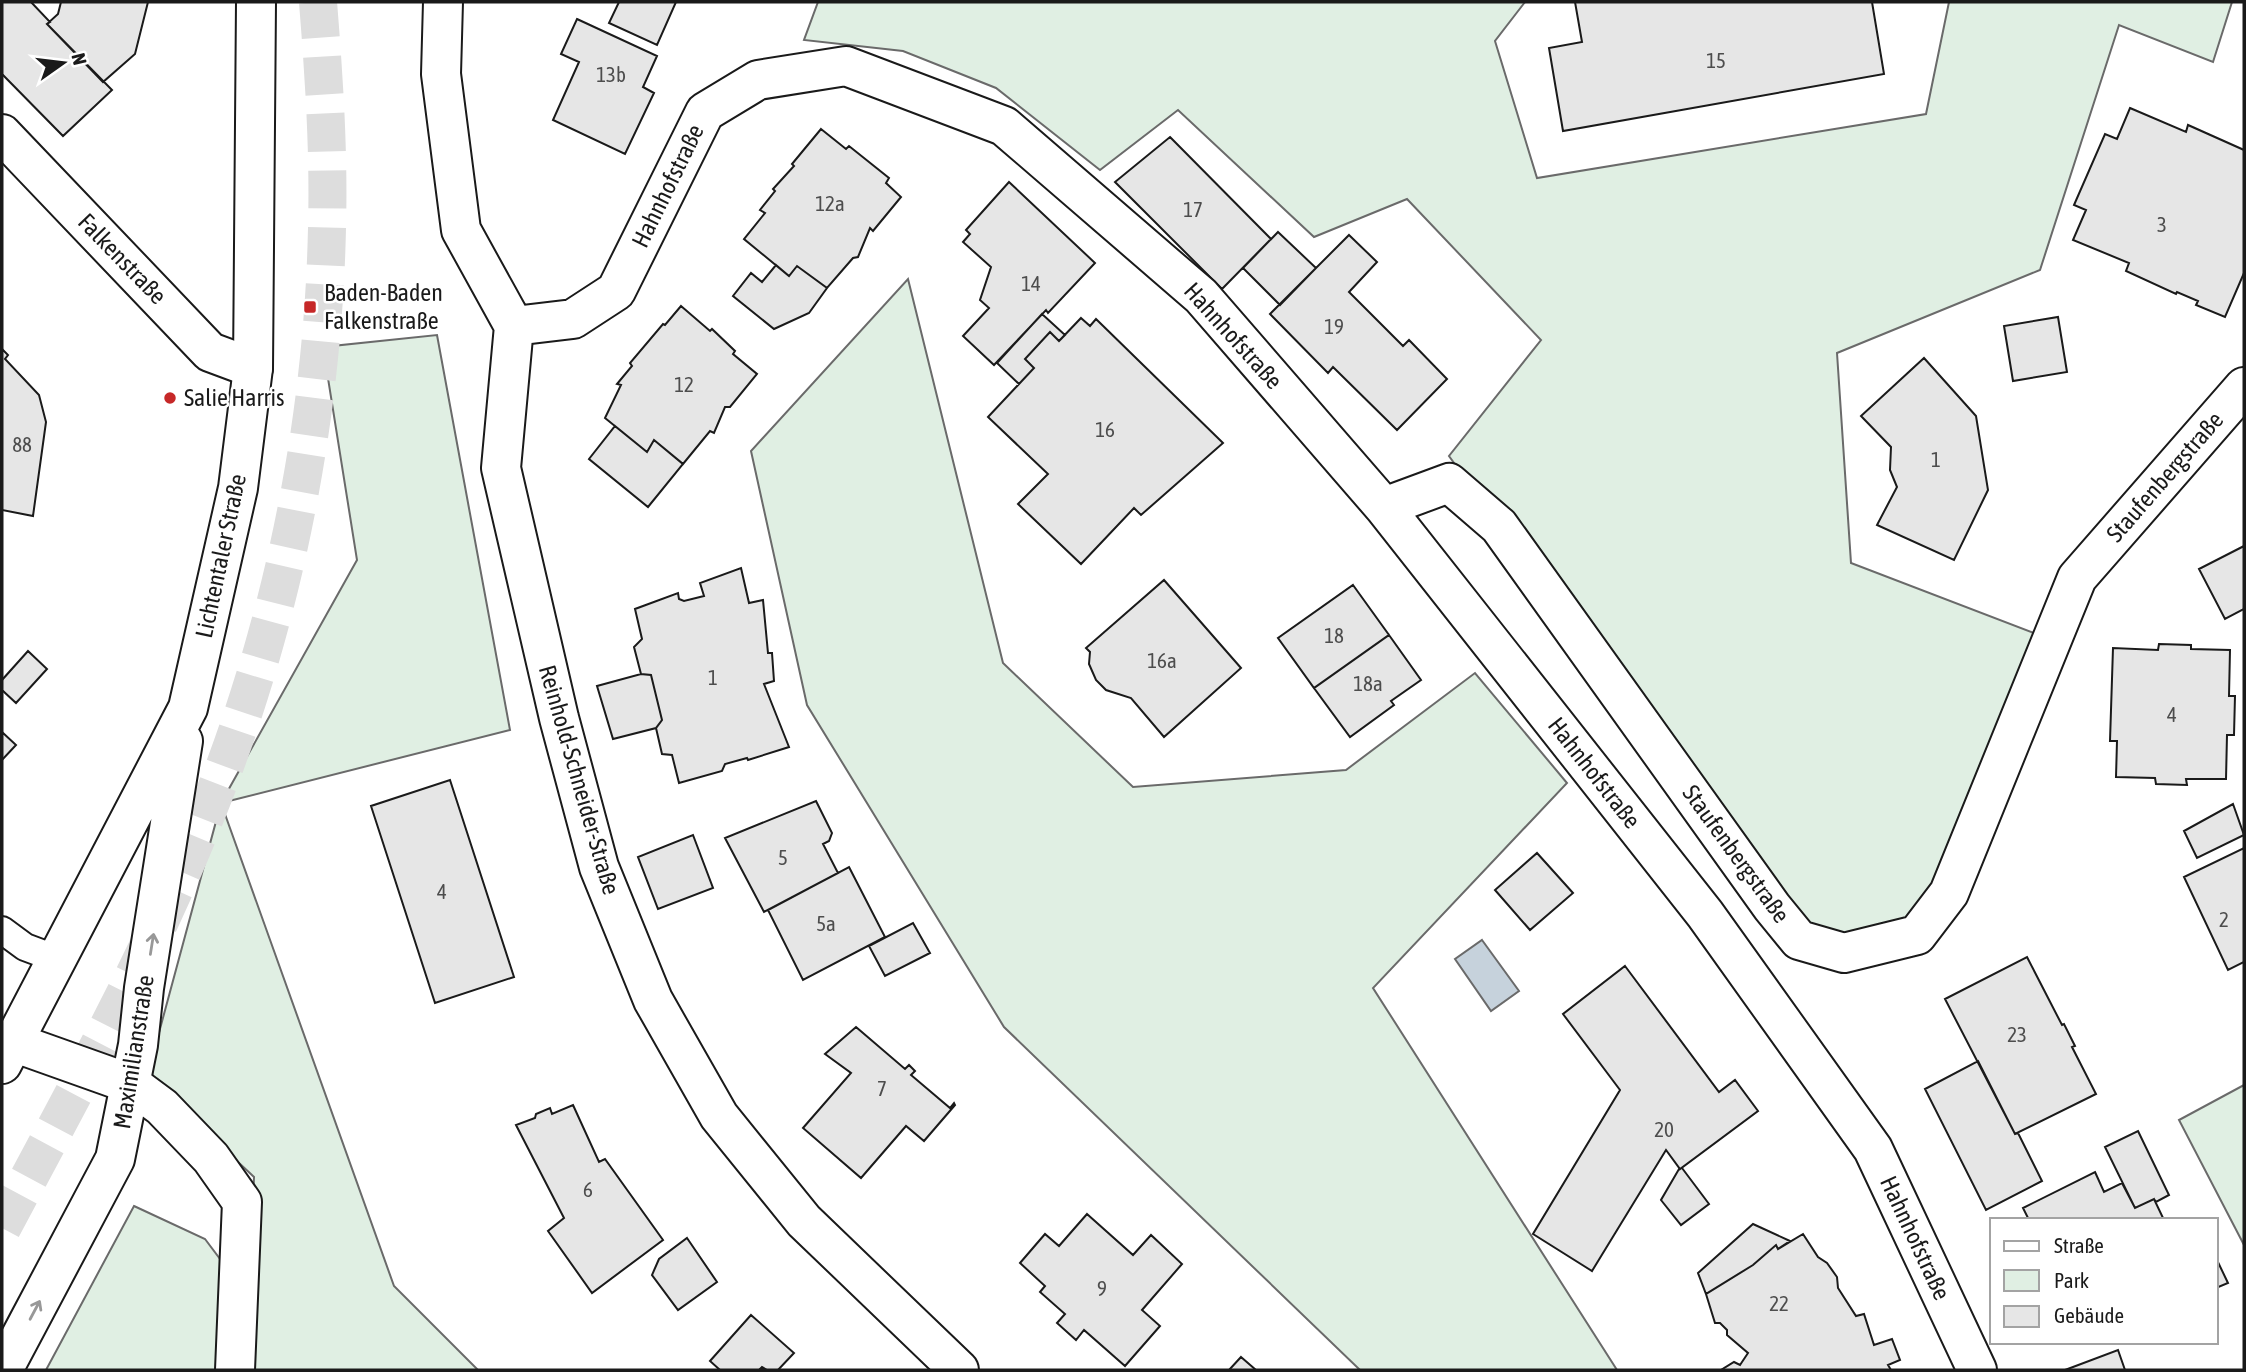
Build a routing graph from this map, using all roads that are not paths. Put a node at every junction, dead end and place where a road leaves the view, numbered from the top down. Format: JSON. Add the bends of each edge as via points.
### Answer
{"nodes":[{"id":1,"x":256,"y":2,"type":"edge"},
{"id":2,"x":443,"y":2,"type":"edge"},
{"id":3,"x":2,"y":134,"type":"edge"},
{"id":4,"x":514,"y":326,"type":"junction"},
{"id":5,"x":253,"y":368,"type":"junction"},
{"id":6,"x":2244,"y":387,"type":"edge"},
{"id":7,"x":1384,"y":507,"type":"junction"},
{"id":8,"x":188,"y":708,"type":"junction"},
{"id":9,"x":2,"y":930,"type":"edge"},
{"id":10,"x":57,"y":959,"type":"junction"},
{"id":11,"x":7,"y":1053,"type":"edge"},
{"id":12,"x":131,"y":1084,"type":"junction"},
{"id":13,"x":3,"y":1370,"type":"edge"},
{"id":14,"x":235,"y":1370,"type":"edge"},
{"id":15,"x":959,"y":1370,"type":"edge"},
{"id":16,"x":1977,"y":1370,"type":"edge"}],
"edges":[{"from":1,"to":5,"type":"street","name":"Lichtentaler Straße"},
{"from":2,"to":4,"type":"street","via":[[441,74],[461,230]]},
{"from":3,"to":5,"type":"street","name":"Falkenstraße","via":[[209,352]]},
{"from":4,"to":7,"type":"street","name":"Hahnhofstraße","via":[[573,319],[616,291],[705,112],[758,80],[846,66],[1004,126],[1201,296]]},
{"from":4,"to":15,"type":"street","name":"Reinhold-Schneider-Straße","via":[[501,468],[599,867],[653,1000],[719,1116],[804,1221]]},
{"from":5,"to":8,"type":"street","name":"Lichtentaler Straße","via":[[238,488]]},
{"from":6,"to":7,"type":"street","name":"Staufenbergstraße","via":[[2077,578],[1949,893],[1917,936],[1844,953],[1799,940],[1772,907],[1499,526],[1449,483]]},
{"from":7,"to":16,"type":"street","name":"Hahnhofstraße","via":[[1705,914],[1873,1149]]},
{"from":8,"to":10,"type":"street","name":"Lichtentaler Straße"},
{"from":12,"to":8,"type":"street","name":"Maximilianstraße","one_way":true},
{"from":9,"to":10,"type":"lane","via":[[25,947]]},
{"from":10,"to":11,"type":"street","name":"Lichtentaler Straße"},
{"from":11,"to":12,"type":"street"},
{"from":13,"to":12,"type":"street","name":"Maximilianstraße","one_way":true,"via":[[115,1159]]},
{"from":12,"to":14,"type":"street","via":[[162,1107],[211,1157],[242,1202]]}]}
